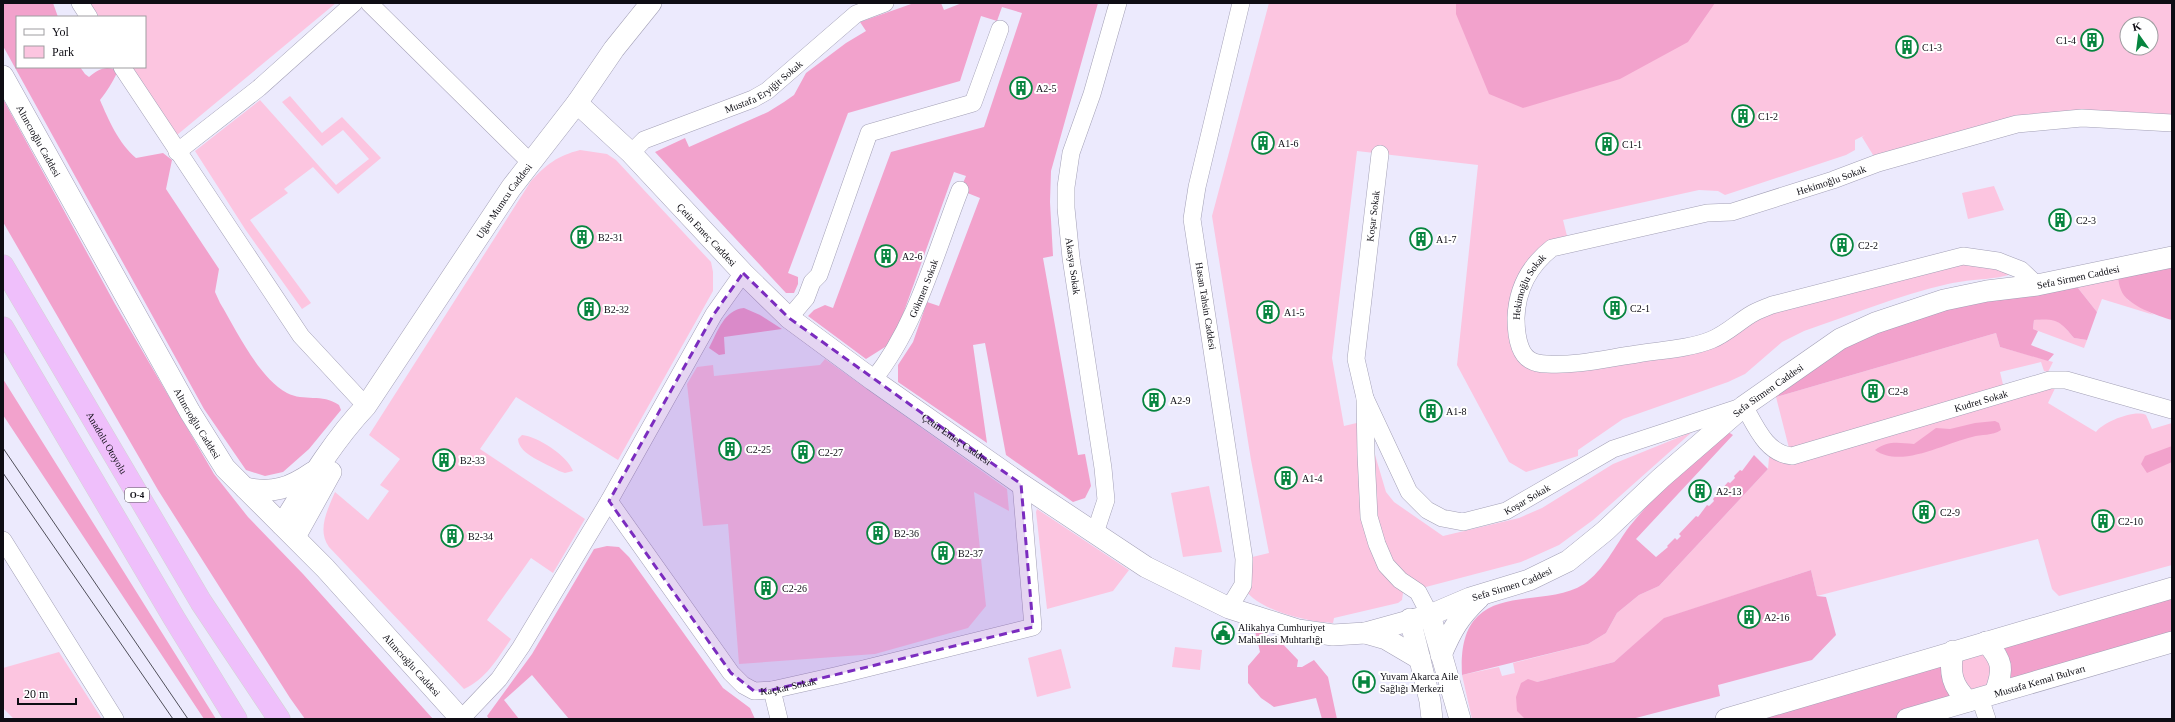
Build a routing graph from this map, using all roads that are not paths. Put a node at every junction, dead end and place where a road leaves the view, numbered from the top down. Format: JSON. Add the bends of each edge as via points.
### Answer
{"nodes":[{"id":1,"x":80,"y":3,"type":"edge"},
{"id":2,"x":354,"y":3,"type":"edge"},
{"id":3,"x":369,"y":3,"type":"edge"},
{"id":4,"x":651,"y":3,"type":"edge"},
{"id":5,"x":885,"y":3,"type":"edge"},
{"id":6,"x":1118,"y":3,"type":"edge"},
{"id":7,"x":1241,"y":3,"type":"edge"},
{"id":8,"x":88,"y":16,"type":"edge"},
{"id":9,"x":1000,"y":29,"type":"dead end"},
{"id":10,"x":123,"y":68,"type":"edge"},
{"id":11,"x":3,"y":76,"type":"edge"},
{"id":12,"x":577,"y":103,"type":"junction"},
{"id":13,"x":2172,"y":123,"type":"edge"},
{"id":14,"x":177,"y":152,"type":"junction"},
{"id":15,"x":631,"y":153,"type":"junction"},
{"id":16,"x":1380,"y":154,"type":"dead end"},
{"id":17,"x":530,"y":163,"type":"junction"},
{"id":18,"x":960,"y":190,"type":"dead end"},
{"id":19,"x":2172,"y":257,"type":"edge"},
{"id":20,"x":3,"y":266,"type":"edge"},
{"id":21,"x":743,"y":273,"type":"junction"},
{"id":22,"x":2037,"y":285,"type":"junction"},
{"id":23,"x":789,"y":318,"type":"junction"},
{"id":24,"x":3,"y":328,"type":"edge"},
{"id":25,"x":873,"y":380,"type":"junction"},
{"id":26,"x":1365,"y":398,"type":"junction"},
{"id":27,"x":366,"y":406,"type":"junction"},
{"id":28,"x":1744,"y":406,"type":"junction"},
{"id":29,"x":2172,"y":410,"type":"edge"},
{"id":30,"x":316,"y":470,"type":"junction"},
{"id":31,"x":1021,"y":484,"type":"junction"},
{"id":32,"x":245,"y":488,"type":"junction"},
{"id":33,"x":609,"y":500,"type":"junction"},
{"id":34,"x":289,"y":531,"type":"junction"},
{"id":35,"x":1095,"y":533,"type":"junction"},
{"id":36,"x":3,"y":540,"type":"edge"},
{"id":37,"x":2172,"y":588,"type":"edge"},
{"id":38,"x":1482,"y":595,"type":"junction"},
{"id":39,"x":1229,"y":608,"type":"junction"},
{"id":40,"x":1420,"y":617,"type":"junction"},
{"id":41,"x":1365,"y":634,"type":"junction"},
{"id":42,"x":1989,"y":641,"type":"junction"},
{"id":43,"x":2172,"y":642,"type":"edge"},
{"id":44,"x":1956,"y":650,"type":"junction"},
{"id":45,"x":1441,"y":655,"type":"junction"},
{"id":46,"x":1420,"y":659,"type":"junction"},
{"id":47,"x":772,"y":690,"type":"junction"},
{"id":48,"x":1981,"y":697,"type":"junction"},
{"id":49,"x":115,"y":719,"type":"edge"},
{"id":50,"x":236,"y":719,"type":"edge"},
{"id":51,"x":279,"y":719,"type":"edge"},
{"id":52,"x":461,"y":719,"type":"edge"},
{"id":53,"x":779,"y":719,"type":"edge"},
{"id":54,"x":1432,"y":719,"type":"edge"},
{"id":55,"x":1460,"y":719,"type":"edge"},
{"id":56,"x":1726,"y":719,"type":"edge"},
{"id":57,"x":1908,"y":719,"type":"edge"},
{"id":58,"x":1987,"y":719,"type":"edge"}],
"edges":[{"from":1,"to":8,"type":"street"},
{"from":2,"to":14,"type":"street","via":[[259,88]]},
{"from":3,"to":17,"type":"street"},
{"from":4,"to":12,"type":"street","name":"Uğur Mumcu Caddesi","via":[[614,48]]},
{"from":5,"to":15,"type":"street","name":"Mustafa Eryiğit Sokak","via":[[856,14],[767,91],[753,99],[644,140]]},
{"from":6,"to":35,"type":"street","name":"Akasya Sokak","via":[[1092,94],[1071,153],[1066,187],[1071,258],[1106,500]]},
{"from":7,"to":39,"type":"street","name":"Hasan Tahsin Caddesi","via":[[1197,187],[1192,218],[1244,559],[1243,585]]},
{"from":9,"to":23,"type":"street","via":[[973,103],[869,133],[819,275],[812,282],[806,298]]},
{"from":10,"to":14,"type":"street"},
{"from":11,"to":32,"type":"street","name":"Altıncıoğlu Caddesi","via":[[190,412],[225,468]]},
{"from":12,"to":15,"type":"street","name":"Çetin Emeç Caddesi"},
{"from":12,"to":17,"type":"street","name":"Uğur Mumcu Caddesi"},
{"from":13,"to":22,"type":"street","name":"Hekimoğlu Sokak","via":[[2082,118],[2017,124],[1878,163],[1828,182],[1732,212],[1707,212],[1552,248],[1540,258],[1525,279],[1518,302],[1516,325],[1521,350],[1528,359],[1548,365],[1686,347],[1712,339],[1750,315],[1772,305],[1963,256],[1998,261],[2021,270]]},
{"from":14,"to":27,"type":"street","via":[[301,336]]},
{"from":15,"to":21,"type":"street","name":"Çetin Emeç Caddesi"},
{"from":16,"to":26,"type":"street","name":"Koşar Sokak","via":[[1356,359]]},
{"from":17,"to":27,"type":"street","name":"Uğur Mumcu Caddesi"},
{"from":18,"to":25,"type":"street","name":"Gökmen Sokak","via":[[908,326],[887,364]]},
{"from":19,"to":22,"type":"street","name":"Sefa Sirmen Caddesi"},
{"from":20,"to":51,"type":"highway","name":"Anadolu Otoyolu","number":"O-4","via":[[201,602]]},
{"from":21,"to":23,"type":"street","name":"Çetin Emeç Caddesi"},
{"from":21,"to":33,"type":"street","via":[[714,314]]},
{"from":22,"to":28,"type":"street","name":"Sefa Sirmen Caddesi","via":[[1987,291],[1944,300],[1875,323],[1840,339]]},
{"from":23,"to":25,"type":"street","name":"Çetin Emeç Caddesi"},
{"from":24,"to":50,"type":"highway"},
{"from":25,"to":31,"type":"street","name":"Çetin Emeç Caddesi"},
{"from":26,"to":28,"type":"street","name":"Koşar Sokak","via":[[1409,492],[1427,510],[1442,518],[1463,522],[1506,510],[1613,449]]},
{"from":26,"to":40,"type":"street","name":"Koşar Sokak","via":[[1370,517],[1386,565],[1400,580],[1418,592]]},
{"from":27,"to":30,"type":"street"},
{"from":27,"to":34,"type":"street","via":[[359,428]]},
{"from":28,"to":29,"type":"street","name":"Kudret Sokak","via":[[1763,438],[1777,452],[1792,456],[2050,380],[2066,380]]},
{"from":28,"to":38,"type":"street","name":"Sefa Sirmen Caddesi","via":[[1568,561],[1530,580]]},
{"from":30,"to":32,"type":"street","via":[[296,484],[279,489],[262,492]]},
{"from":30,"to":34,"type":"street"},
{"from":31,"to":35,"type":"street","name":"Çetin Emeç Caddesi"},
{"from":31,"to":47,"type":"street","name":"Kaçkar Sokak","via":[[1033,627]]},
{"from":32,"to":34,"type":"street","name":"Altıncıoğlu Caddesi"},
{"from":33,"to":47,"type":"street","name":"Kaçkar Sokak","via":[[731,673],[743,685],[754,691]]},
{"from":33,"to":52,"type":"street","via":[[509,665]]},
{"from":34,"to":52,"type":"street","name":"Altıncıoğlu Caddesi","via":[[326,568]]},
{"from":35,"to":39,"type":"street","name":"Çetin Emeç Caddesi","via":[[1146,568]]},
{"from":36,"to":49,"type":"street"},
{"from":37,"to":42,"type":"street"},
{"from":38,"to":40,"type":"street","name":"Sefa Sirmen Caddesi"},
{"from":38,"to":45,"type":"street","via":[[1461,615]]},
{"from":39,"to":41,"type":"street","name":"Çetin Emeç Caddesi","via":[[1298,630],[1333,636]]},
{"from":40,"to":41,"type":"street","name":"Çetin Emeç Caddesi"},
{"from":40,"to":45,"type":"street"},
{"from":40,"to":46,"type":"street"},
{"from":41,"to":46,"type":"street","via":[[1386,639]]},
{"from":42,"to":44,"type":"street"},
{"from":42,"to":48,"type":"street","via":[[2002,672]]},
{"from":43,"to":48,"type":"street","name":"Mustafa Kemal Bulvarı"},
{"from":44,"to":48,"type":"street","via":[[1950,672],[1953,683]]},
{"from":44,"to":56,"type":"street"},
{"from":45,"to":55,"type":"street"},
{"from":46,"to":54,"type":"street"},
{"from":47,"to":53,"type":"street"},
{"from":48,"to":57,"type":"street","name":"Mustafa Kemal Bulvarı"},
{"from":48,"to":58,"type":"street"}]}
